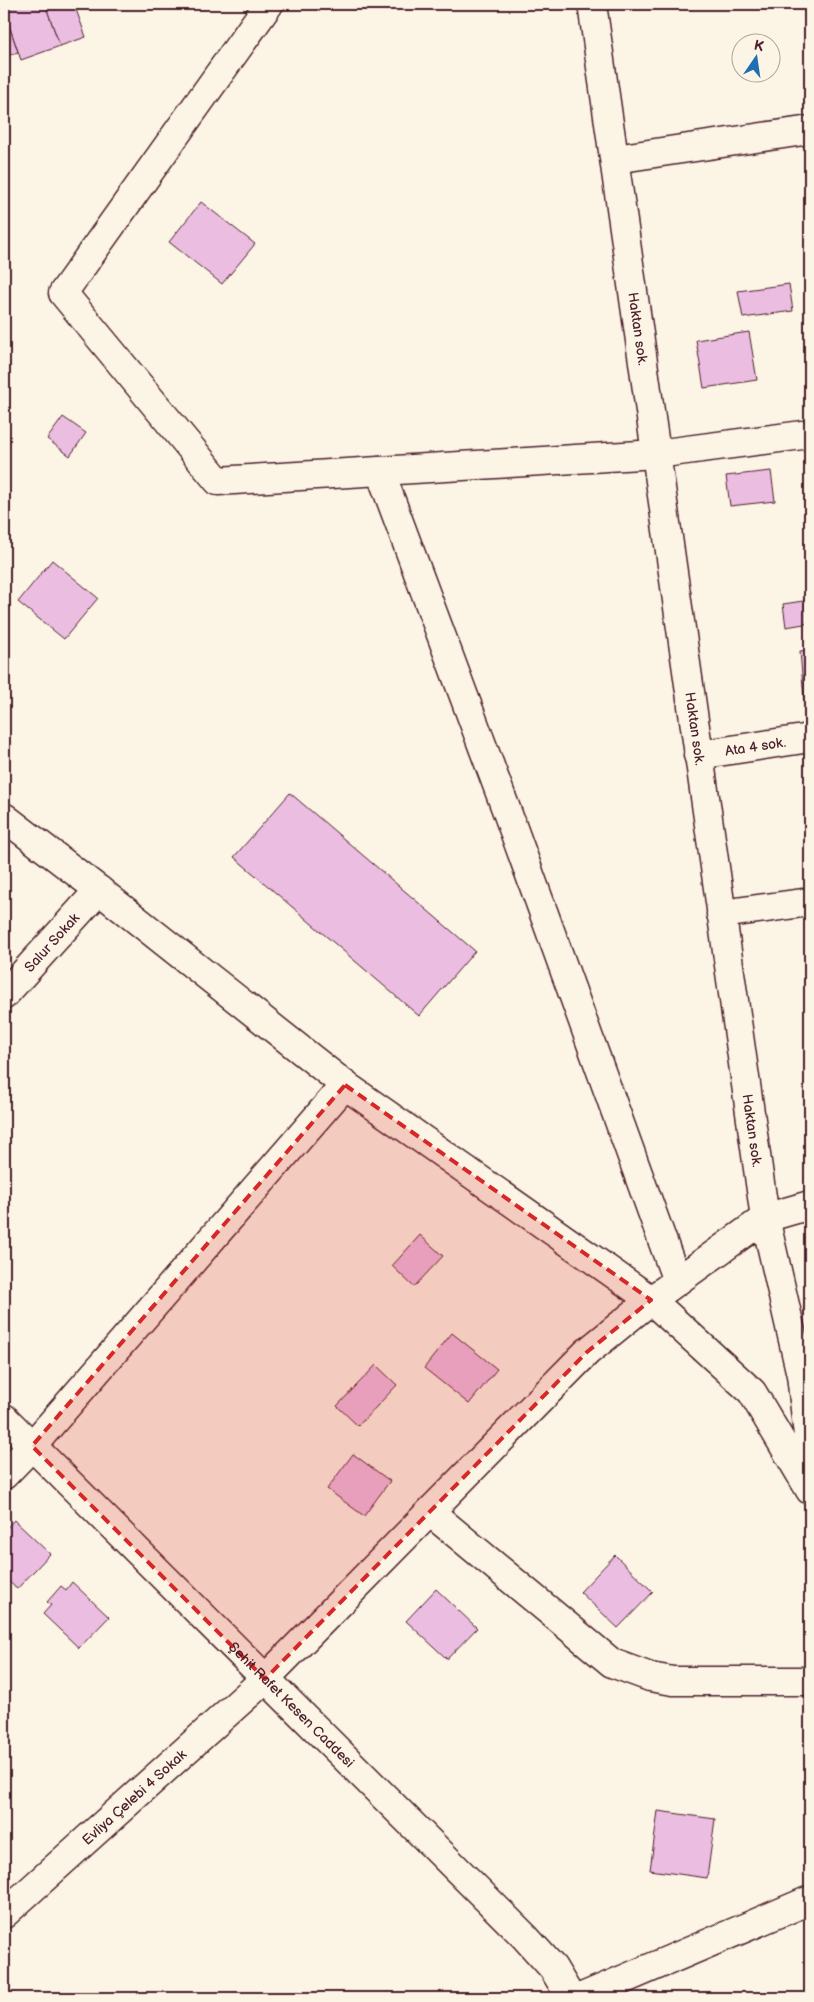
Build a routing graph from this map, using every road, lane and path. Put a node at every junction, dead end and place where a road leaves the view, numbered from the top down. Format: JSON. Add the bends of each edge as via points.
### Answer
{"nodes":[{"id":1,"x":269,"y":4,"type":"edge"},
{"id":2,"x":592,"y":4,"type":"edge"},
{"id":3,"x":810,"y":130,"type":"edge"},
{"id":4,"x":615,"y":159,"type":"junction"},
{"id":5,"x":810,"y":434,"type":"edge"},
{"id":6,"x":656,"y":454,"type":"junction"},
{"id":7,"x":380,"y":471,"type":"junction"},
{"id":8,"x":810,"y":738,"type":"edge"},
{"id":9,"x":698,"y":755,"type":"junction"},
{"id":10,"x":4,"y":817,"type":"edge"},
{"id":11,"x":99,"y":890,"type":"junction"},
{"id":12,"x":810,"y":902,"type":"edge"},
{"id":13,"x":721,"y":914,"type":"junction"},
{"id":14,"x":4,"y":995,"type":"edge"},
{"id":15,"x":345,"y":1085,"type":"junction"},
{"id":16,"x":810,"y":1205,"type":"edge"},
{"id":17,"x":765,"y":1218,"type":"junction"},
{"id":18,"x":678,"y":1281,"type":"junction"},
{"id":19,"x":652,"y":1300,"type":"junction"},
{"id":20,"x":4,"y":1418,"type":"edge"},
{"id":21,"x":32,"y":1446,"type":"junction"},
{"id":22,"x":810,"y":1453,"type":"edge"},
{"id":23,"x":4,"y":1475,"type":"edge"},
{"id":24,"x":810,"y":1490,"type":"edge"},
{"id":25,"x":430,"y":1512,"type":"junction"},
{"id":26,"x":265,"y":1679,"type":"junction"},
{"id":27,"x":810,"y":1681,"type":"edge"},
{"id":28,"x":810,"y":1900,"type":"edge"},
{"id":29,"x":4,"y":1914,"type":"edge"},
{"id":30,"x":571,"y":1998,"type":"edge"},
{"id":31,"x":580,"y":1998,"type":"edge"}],
"edges":[{"from":1,"to":7,"type":"street","via":[[63,293],[218,481]]},
{"from":2,"to":4,"type":"street","name":"Haktan sok."},
{"from":3,"to":4,"type":"street"},
{"from":4,"to":6,"type":"street","name":"Haktan sok."},
{"from":5,"to":6,"type":"street"},
{"from":6,"to":7,"type":"street"},
{"from":6,"to":9,"type":"street","name":"Haktan sok."},
{"from":7,"to":18,"type":"street"},
{"from":8,"to":9,"type":"street","name":"Ata 4 sok."},
{"from":9,"to":13,"type":"street","name":"Haktan sok."},
{"from":10,"to":11,"type":"street"},
{"from":11,"to":14,"type":"street","name":"Salur Sokak"},
{"from":11,"to":15,"type":"street"},
{"from":12,"to":13,"type":"street"},
{"from":13,"to":17,"type":"street","name":"Haktan sok."},
{"from":15,"to":19,"type":"street"},
{"from":15,"to":21,"type":"street"},
{"from":16,"to":17,"type":"street","name":"Evliya Çelebi 4 Sokak"},
{"from":17,"to":18,"type":"street","name":"Evliya Çelebi 4 Sokak"},
{"from":17,"to":22,"type":"street","name":"Haktan sok.","via":[[801,1375]]},
{"from":18,"to":19,"type":"street","name":"Evliya Çelebi 4 Sokak"},
{"from":19,"to":24,"type":"street","via":[[752,1392]]},
{"from":19,"to":25,"type":"street","name":"Evliya Çelebi 4 Sokak","via":[[587,1352]]},
{"from":20,"to":21,"type":"street","name":"Şehit Rafet Kesen Caddesi"},
{"from":21,"to":23,"type":"street"},
{"from":21,"to":26,"type":"street","name":"Şehit Rafet Kesen Caddesi"},
{"from":25,"to":26,"type":"street","name":"Evliya Çelebi 4 Sokak"},
{"from":25,"to":27,"type":"street","via":[[612,1663],[631,1672],[673,1681]]},
{"from":26,"to":29,"type":"street","name":"Evliya Çelebi 4 Sokak"},
{"from":26,"to":30,"type":"street","name":"Şehit Rafet Kesen Caddesi","via":[[525,1936],[553,1968]]},
{"from":28,"to":31,"type":"street"}]}
